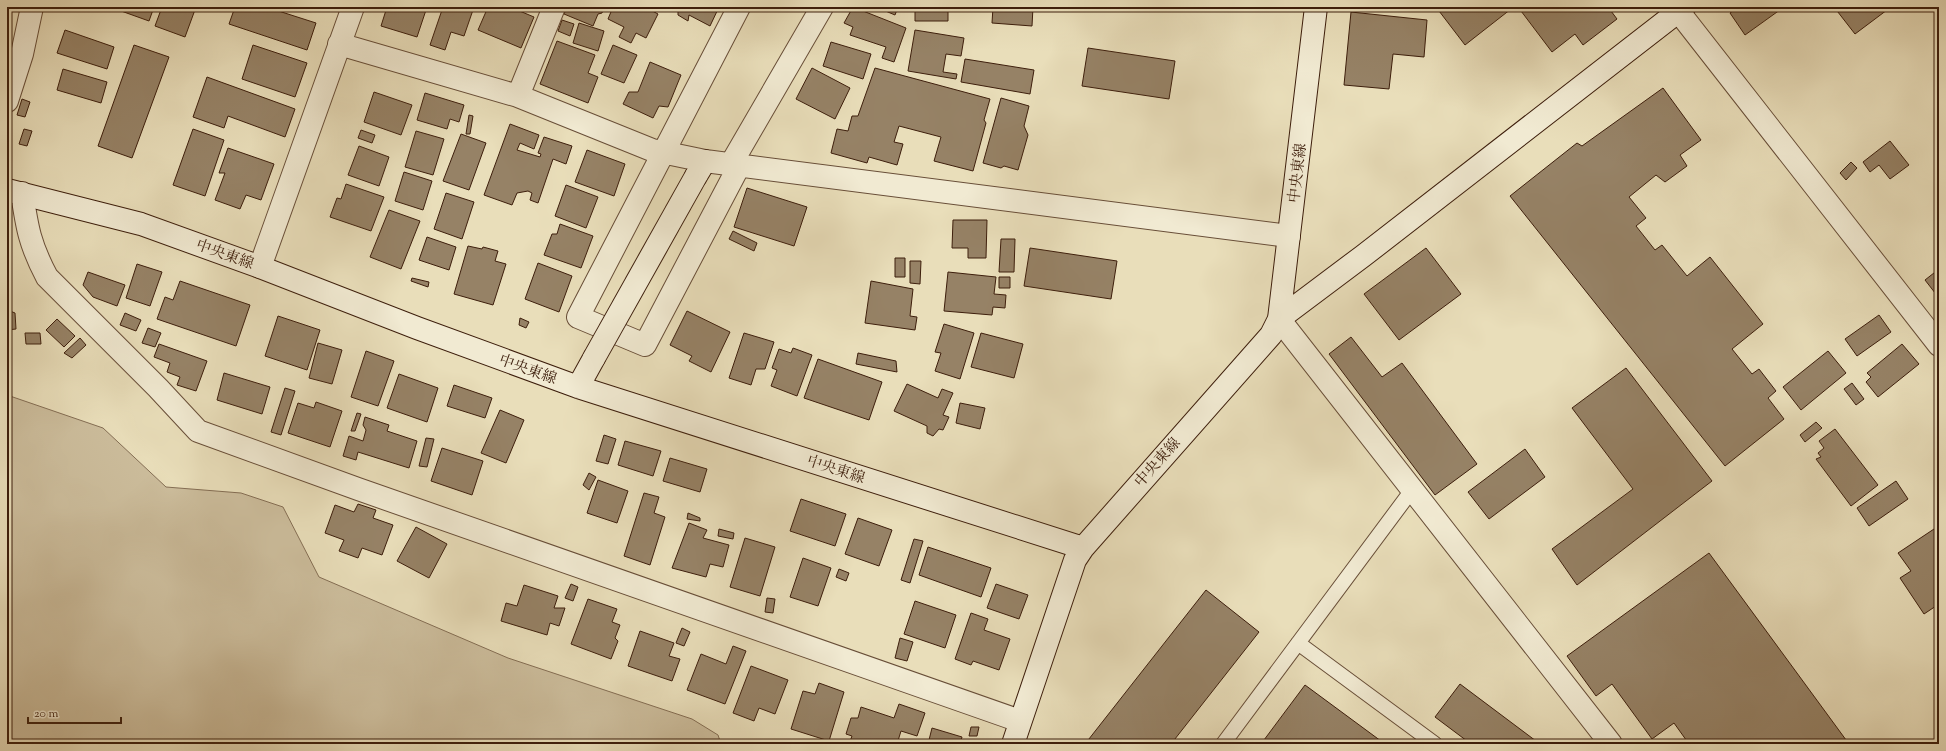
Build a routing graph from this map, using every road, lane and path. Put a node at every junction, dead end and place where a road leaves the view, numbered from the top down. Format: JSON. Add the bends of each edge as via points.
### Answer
{"nodes":[{"id":1,"x":32,"y":7,"type":"edge"},
{"id":2,"x":353,"y":7,"type":"edge"},
{"id":3,"x":554,"y":7,"type":"edge"},
{"id":4,"x":739,"y":7,"type":"edge"},
{"id":5,"x":822,"y":7,"type":"edge"},
{"id":6,"x":1316,"y":7,"type":"edge"},
{"id":7,"x":1679,"y":9,"type":"edge"},
{"id":8,"x":340,"y":44,"type":"junction"},
{"id":9,"x":518,"y":96,"type":"junction"},
{"id":10,"x":7,"y":102,"type":"edge"},
{"id":11,"x":662,"y":152,"type":"junction"},
{"id":12,"x":735,"y":165,"type":"junction"},
{"id":13,"x":700,"y":169,"type":"junction"},
{"id":14,"x":15,"y":191,"type":"edge"},
{"id":15,"x":1289,"y":236,"type":"junction"},
{"id":16,"x":260,"y":267,"type":"junction"},
{"id":17,"x":1279,"y":319,"type":"junction"},
{"id":18,"x":1939,"y":345,"type":"edge"},
{"id":19,"x":578,"y":387,"type":"junction"},
{"id":20,"x":1412,"y":490,"type":"junction"},
{"id":21,"x":1083,"y":548,"type":"junction"},
{"id":22,"x":1298,"y":643,"type":"junction"},
{"id":23,"x":1020,"y":721,"type":"junction"},
{"id":24,"x":1013,"y":744,"type":"edge"},
{"id":25,"x":1223,"y":744,"type":"edge"},
{"id":26,"x":1435,"y":744,"type":"edge"},
{"id":27,"x":1611,"y":744,"type":"edge"}],
"edges":[{"from":1,"to":10,"type":"street","via":[[22,54]]},
{"from":2,"to":8,"type":"street"},
{"from":3,"to":9,"type":"street"},
{"from":4,"to":11,"type":"street"},
{"from":5,"to":12,"type":"street"},
{"from":6,"to":15,"type":"street","name":"中央東線"},
{"from":7,"to":17,"type":"street"},
{"from":7,"to":18,"type":"street"},
{"from":8,"to":9,"type":"street"},
{"from":8,"to":16,"type":"street"},
{"from":9,"to":11,"type":"street"},
{"from":11,"to":12,"type":"street","via":[[578,317],[645,345]]},
{"from":11,"to":13,"type":"street"},
{"from":12,"to":13,"type":"street"},
{"from":12,"to":15,"type":"street"},
{"from":13,"to":19,"type":"street","bridge":true},
{"from":14,"to":16,"type":"street","name":"中央東線","via":[[141,224]]},
{"from":14,"to":23,"type":"street","via":[[35,254],[47,277],[198,431]]},
{"from":15,"to":17,"type":"street","name":"中央東線"},
{"from":16,"to":19,"type":"street","name":"中央東線"},
{"from":17,"to":20,"type":"street"},
{"from":17,"to":21,"type":"street","name":"中央東線","via":[[1271,335]]},
{"from":19,"to":21,"type":"street","name":"中央東線"},
{"from":20,"to":22,"type":"lane"},
{"from":20,"to":27,"type":"street"},
{"from":21,"to":23,"type":"street","via":[[1075,560]]},
{"from":22,"to":25,"type":"lane"},
{"from":22,"to":26,"type":"lane"},
{"from":23,"to":24,"type":"street"}]}
